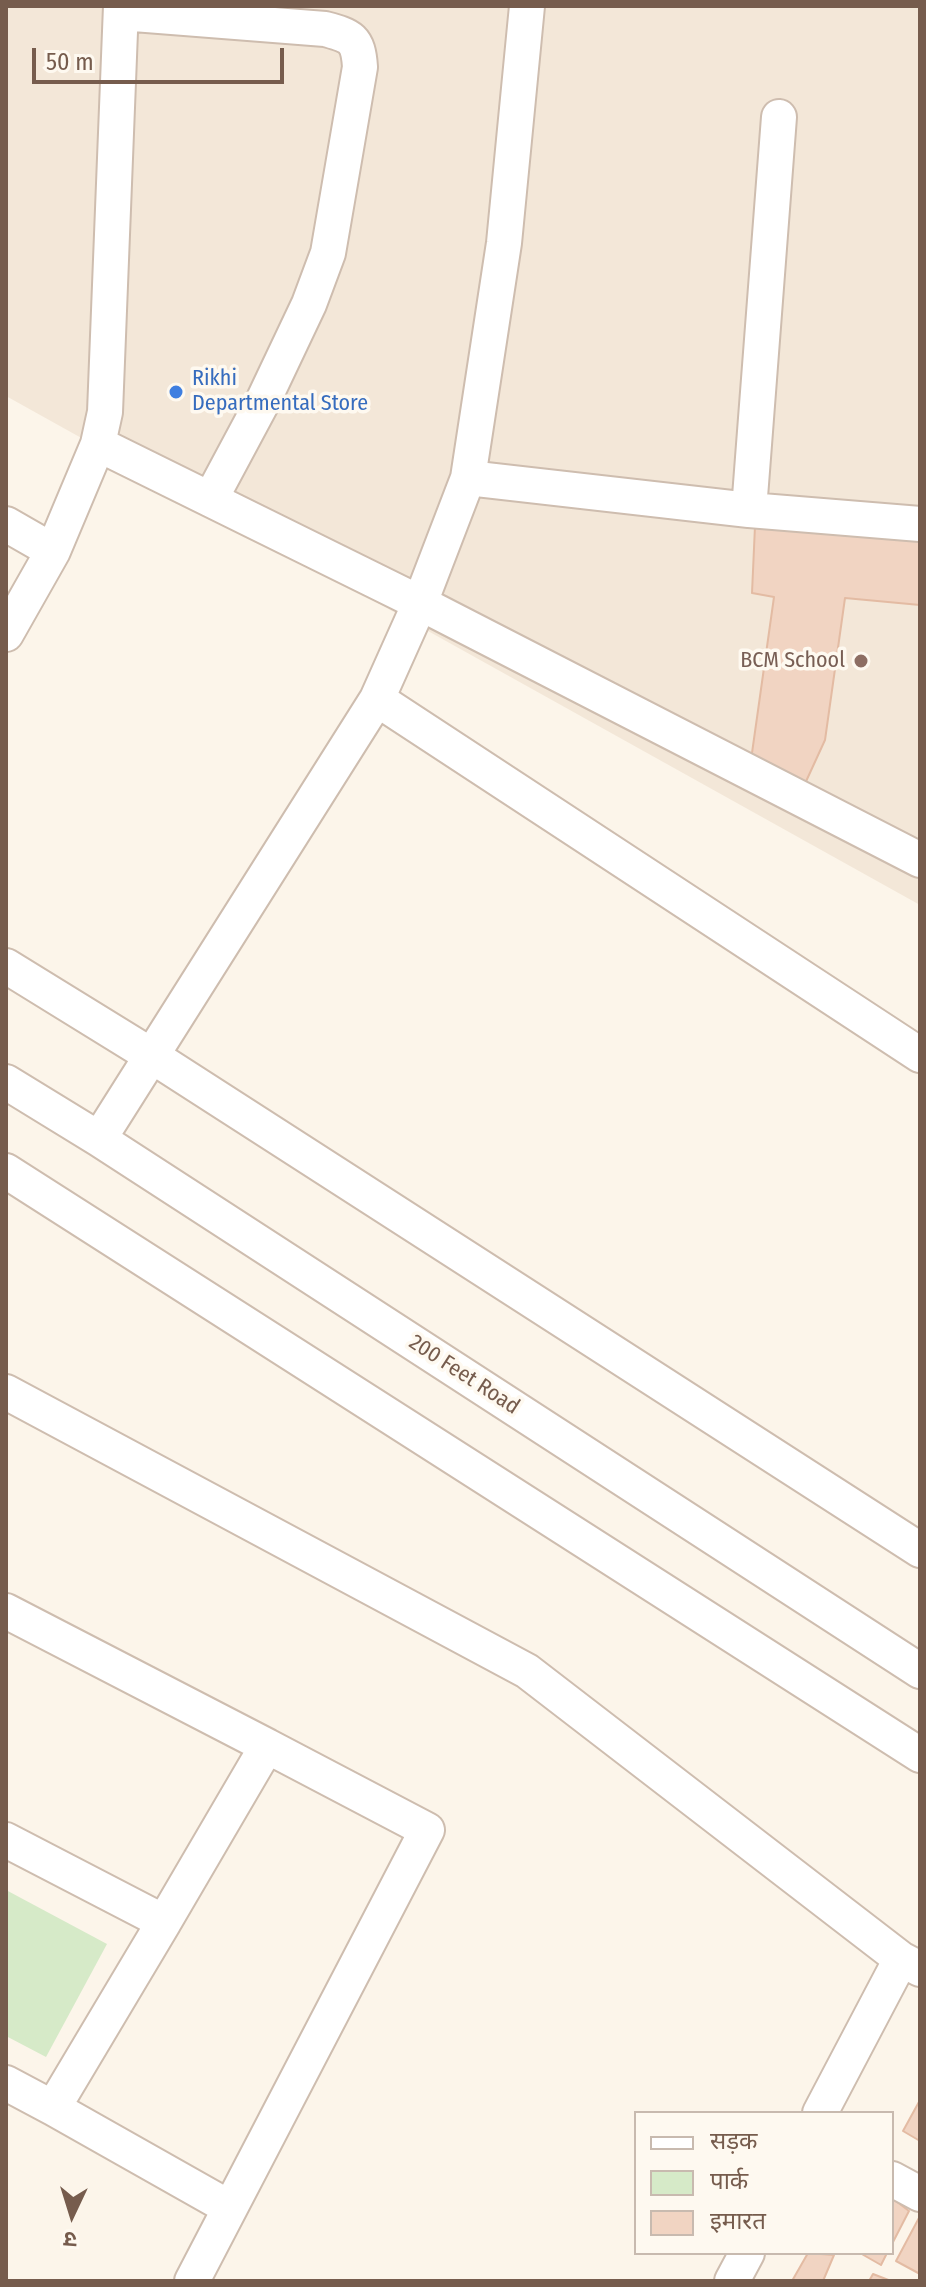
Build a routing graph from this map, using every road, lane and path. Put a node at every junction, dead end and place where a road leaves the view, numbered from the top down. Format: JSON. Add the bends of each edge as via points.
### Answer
{"nodes":[{"id":1,"x":527,"y":6,"type":"edge"},
{"id":2,"x":121,"y":9,"type":"edge"},
{"id":3,"x":779,"y":117,"type":"dead end"},
{"id":4,"x":98,"y":444,"type":"junction"},
{"id":5,"x":468,"y":478,"type":"junction"},
{"id":6,"x":211,"y":498,"type":"junction"},
{"id":7,"x":749,"y":510,"type":"junction"},
{"id":8,"x":6,"y":524,"type":"edge"},
{"id":9,"x":920,"y":524,"type":"edge"},
{"id":10,"x":53,"y":551,"type":"junction"},
{"id":11,"x":420,"y":603,"type":"junction"},
{"id":12,"x":6,"y":634,"type":"edge"},
{"id":13,"x":377,"y":699,"type":"junction"},
{"id":14,"x":920,"y":860,"type":"edge"},
{"id":15,"x":6,"y":966,"type":"edge"},
{"id":16,"x":920,"y":1055,"type":"edge"},
{"id":17,"x":152,"y":1056,"type":"junction"},
{"id":18,"x":6,"y":1082,"type":"edge"},
{"id":19,"x":99,"y":1139,"type":"junction"},
{"id":20,"x":6,"y":1171,"type":"edge"},
{"id":21,"x":6,"y":1392,"type":"edge"},
{"id":22,"x":920,"y":1550,"type":"edge"},
{"id":23,"x":6,"y":1611,"type":"edge"},
{"id":24,"x":920,"y":1671,"type":"edge"},
{"id":25,"x":267,"y":1746,"type":"junction"},
{"id":26,"x":920,"y":1755,"type":"edge"},
{"id":27,"x":6,"y":1840,"type":"edge"},
{"id":28,"x":164,"y":1922,"type":"junction"},
{"id":29,"x":910,"y":1964,"type":"edge"},
{"id":30,"x":6,"y":2083,"type":"edge"},
{"id":31,"x":53,"y":2108,"type":"junction"},
{"id":32,"x":821,"y":2111,"type":"edge"},
{"id":33,"x":894,"y":2180,"type":"edge"},
{"id":34,"x":920,"y":2194,"type":"edge"},
{"id":35,"x":230,"y":2208,"type":"junction"},
{"id":36,"x":746,"y":2255,"type":"edge"},
{"id":37,"x":192,"y":2281,"type":"edge"},
{"id":38,"x":732,"y":2281,"type":"edge"}],
"edges":[{"from":1,"to":5,"type":"street","via":[[504,243]]},
{"from":2,"to":4,"type":"street","via":[[105,412]]},
{"from":2,"to":6,"type":"street","via":[[325,29],[349,36],[359,49],[328,253],[264,399]]},
{"from":3,"to":7,"type":"street"},
{"from":4,"to":6,"type":"street"},
{"from":4,"to":10,"type":"street"},
{"from":5,"to":7,"type":"street"},
{"from":5,"to":11,"type":"street"},
{"from":6,"to":11,"type":"street"},
{"from":7,"to":9,"type":"street"},
{"from":8,"to":10,"type":"street"},
{"from":10,"to":12,"type":"street"},
{"from":11,"to":13,"type":"street"},
{"from":11,"to":14,"type":"street"},
{"from":13,"to":16,"type":"street"},
{"from":13,"to":17,"type":"street"},
{"from":15,"to":17,"type":"street"},
{"from":17,"to":19,"type":"street"},
{"from":17,"to":22,"type":"street"},
{"from":18,"to":19,"type":"street","name":"200 Feet Road"},
{"from":19,"to":24,"type":"street","name":"200 Feet Road"},
{"from":20,"to":26,"type":"street"},
{"from":21,"to":29,"type":"street","via":[[527,1671]]},
{"from":23,"to":25,"type":"street"},
{"from":25,"to":28,"type":"street"},
{"from":25,"to":35,"type":"street","via":[[427,1830]]},
{"from":27,"to":28,"type":"street"},
{"from":28,"to":31,"type":"street"},
{"from":29,"to":32,"type":"street"},
{"from":30,"to":31,"type":"street"},
{"from":31,"to":35,"type":"street"},
{"from":33,"to":34,"type":"street"},
{"from":35,"to":37,"type":"street"},
{"from":36,"to":38,"type":"street"}]}
